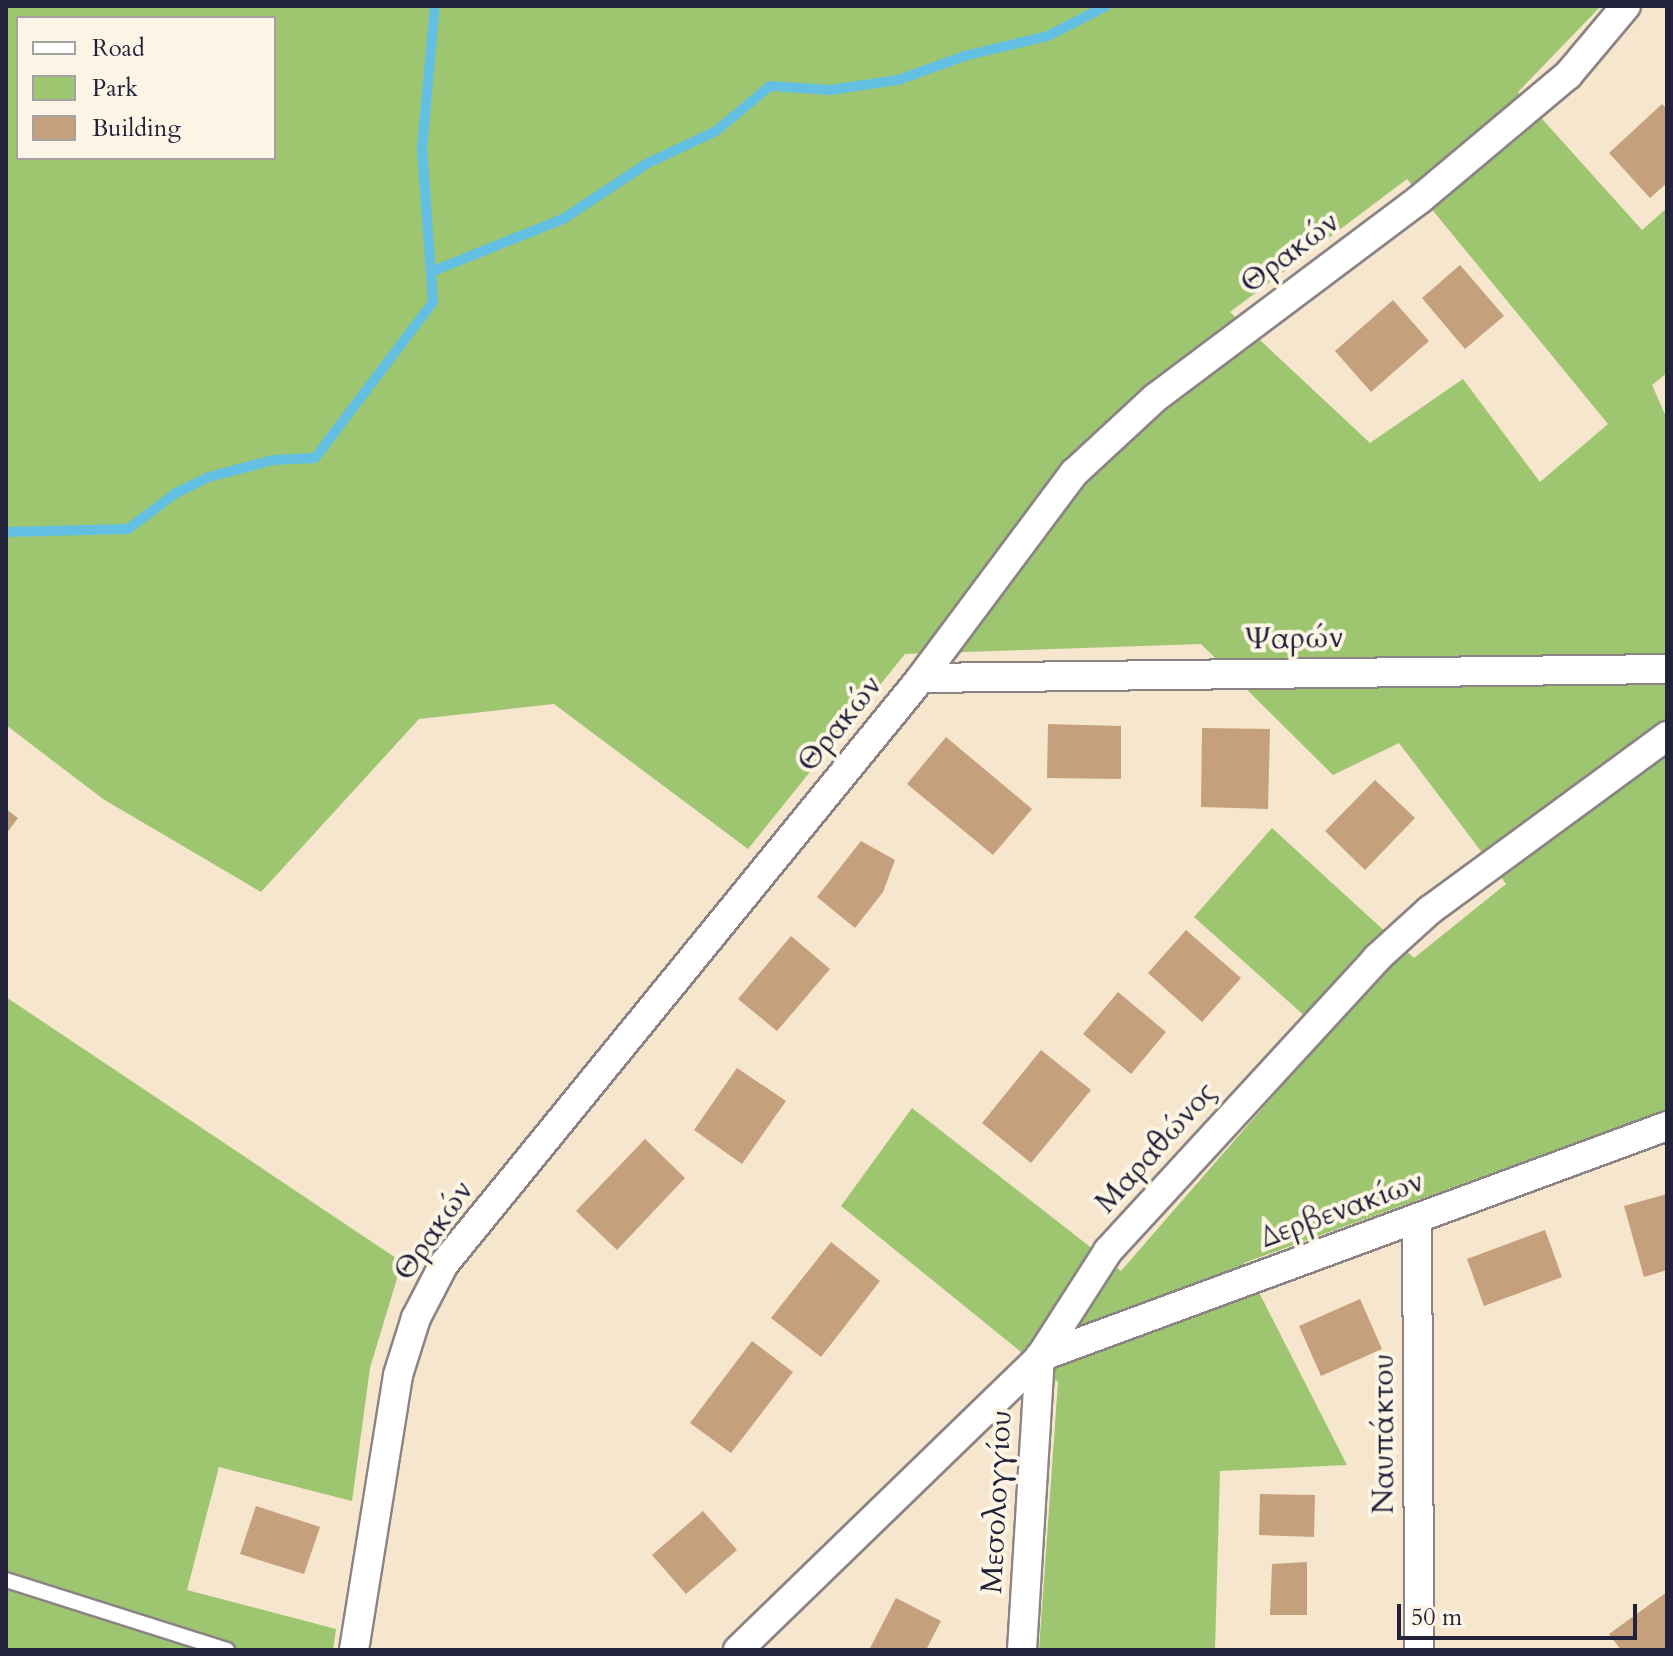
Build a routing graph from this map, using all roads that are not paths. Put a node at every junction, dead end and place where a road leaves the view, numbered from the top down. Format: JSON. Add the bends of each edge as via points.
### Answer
{"nodes":[{"id":1,"x":1626,"y":6,"type":"edge"},
{"id":2,"x":1667,"y":669,"type":"edge"},
{"id":3,"x":921,"y":678,"type":"junction"},
{"id":4,"x":1667,"y":736,"type":"edge"},
{"id":5,"x":1667,"y":1126,"type":"edge"},
{"id":6,"x":1417,"y":1218,"type":"junction"},
{"id":7,"x":1040,"y":1357,"type":"junction"},
{"id":8,"x":6,"y":1580,"type":"edge"},
{"id":9,"x":227,"y":1650,"type":"edge"},
{"id":10,"x":354,"y":1650,"type":"edge"},
{"id":11,"x":738,"y":1650,"type":"edge"},
{"id":12,"x":1022,"y":1650,"type":"edge"},
{"id":13,"x":1419,"y":1650,"type":"edge"}],
"edges":[{"from":1,"to":3,"type":"street","name":"Θρακών","via":[[1568,75],[1466,161],[1114,433],[1074,473]]},
{"from":2,"to":3,"type":"street","name":"Ψαρών"},
{"from":3,"to":10,"type":"street","name":"Θρακών","via":[[444,1264],[416,1318],[398,1375]]},
{"from":4,"to":7,"type":"street","name":"Μαραθώνος","via":[[1430,910],[1377,958],[1108,1251]]},
{"from":5,"to":6,"type":"street","name":"Δερβενακίων"},
{"from":6,"to":7,"type":"street","name":"Δερβενακίων"},
{"from":6,"to":13,"type":"street","name":"Ναυπάκτου"},
{"from":7,"to":11,"type":"street","name":"Μαραθώνος"},
{"from":7,"to":12,"type":"street","name":"Μεσολογγίου"},
{"from":8,"to":9,"type":"lane"}]}
